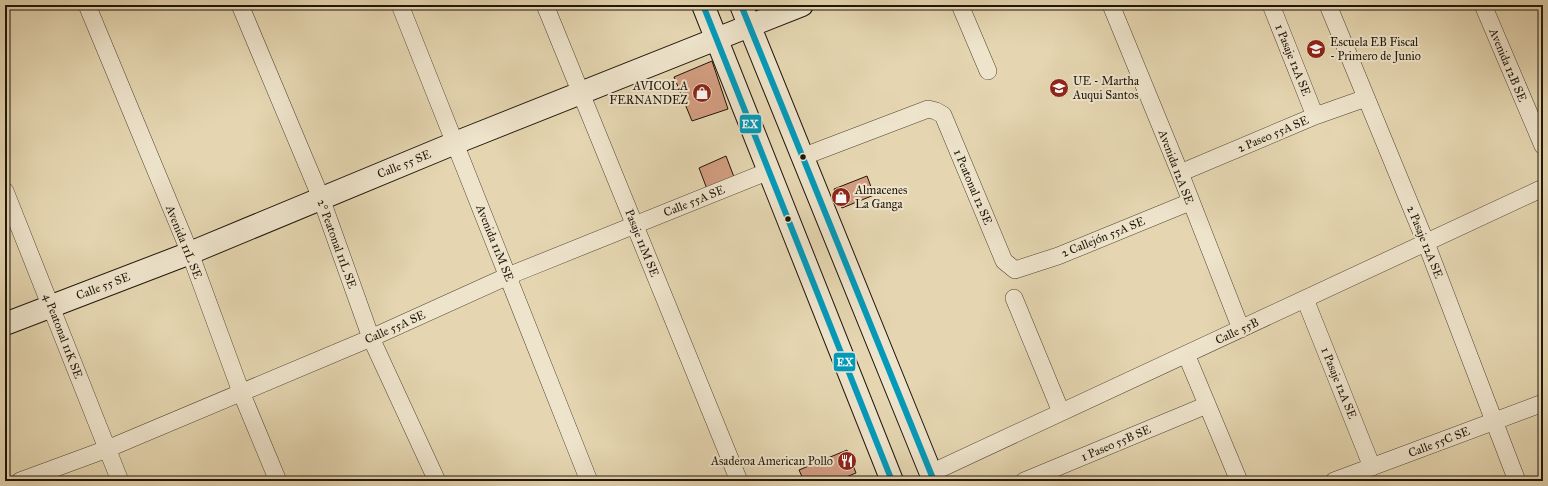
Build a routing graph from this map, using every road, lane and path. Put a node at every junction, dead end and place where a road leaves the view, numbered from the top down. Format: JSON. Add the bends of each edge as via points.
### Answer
{"nodes":[{"id":1,"x":87,"y":5,"type":"edge"},
{"id":2,"x":240,"y":5,"type":"edge"},
{"id":3,"x":400,"y":5,"type":"edge"},
{"id":4,"x":545,"y":5,"type":"edge"},
{"id":5,"x":703,"y":5,"type":"edge"},
{"id":6,"x":741,"y":5,"type":"edge"},
{"id":7,"x":802,"y":5,"type":"edge"},
{"id":8,"x":960,"y":5,"type":"edge"},
{"id":9,"x":1110,"y":5,"type":"edge"},
{"id":10,"x":1271,"y":5,"type":"edge"},
{"id":11,"x":1328,"y":5,"type":"edge"},
{"id":12,"x":1483,"y":5,"type":"edge"},
{"id":13,"x":750,"y":26,"type":"junction"},
{"id":14,"x":716,"y":39,"type":"junction"},
{"id":15,"x":988,"y":71,"type":"dead end"},
{"id":16,"x":581,"y":93,"type":"junction"},
{"id":17,"x":1366,"y":98,"type":"junction"},
{"id":18,"x":1315,"y":116,"type":"junction"},
{"id":19,"x":455,"y":143,"type":"junction"},
{"id":20,"x":1543,"y":146,"type":"edge"},
{"id":21,"x":802,"y":157,"type":"junction"},
{"id":22,"x":769,"y":171,"type":"junction"},
{"id":23,"x":1180,"y":173,"type":"junction"},
{"id":24,"x":1543,"y":188,"type":"edge"},
{"id":25,"x":5,"y":191,"type":"edge"},
{"id":26,"x":321,"y":198,"type":"junction"},
{"id":27,"x":1190,"y":202,"type":"junction"},
{"id":28,"x":635,"y":225,"type":"junction"},
{"id":29,"x":1426,"y":243,"type":"junction"},
{"id":30,"x":190,"y":253,"type":"junction"},
{"id":31,"x":1016,"y":270,"type":"joint"},
{"id":32,"x":508,"y":276,"type":"junction"},
{"id":33,"x":1014,"y":298,"type":"dead end"},
{"id":34,"x":1305,"y":299,"type":"junction"},
{"id":35,"x":51,"y":305,"type":"junction"},
{"id":36,"x":5,"y":324,"type":"edge"},
{"id":37,"x":1241,"y":329,"type":"junction"},
{"id":38,"x":371,"y":338,"type":"junction"},
{"id":39,"x":1186,"y":354,"type":"junction"},
{"id":40,"x":241,"y":392,"type":"junction"},
{"id":41,"x":1543,"y":403,"type":"edge"},
{"id":42,"x":1207,"y":405,"type":"junction"},
{"id":43,"x":1061,"y":412,"type":"junction"},
{"id":44,"x":1494,"y":421,"type":"junction"},
{"id":45,"x":106,"y":450,"type":"junction"},
{"id":46,"x":1372,"y":467,"type":"junction"},
{"id":47,"x":932,"y":477,"type":"edge"},
{"id":48,"x":20,"y":481,"type":"edge"},
{"id":49,"x":120,"y":481,"type":"edge"},
{"id":50,"x":278,"y":481,"type":"edge"},
{"id":51,"x":437,"y":481,"type":"edge"},
{"id":52,"x":589,"y":481,"type":"edge"},
{"id":53,"x":739,"y":481,"type":"edge"},
{"id":54,"x":892,"y":481,"type":"edge"},
{"id":55,"x":1024,"y":481,"type":"edge"},
{"id":56,"x":1239,"y":481,"type":"edge"},
{"id":57,"x":1334,"y":481,"type":"edge"},
{"id":58,"x":1517,"y":481,"type":"edge"}],
"edges":[{"from":1,"to":30,"type":"street","name":"Avenida 11L SE"},
{"from":2,"to":26,"type":"street","name":"2° Peatonal 11L SE"},
{"from":3,"to":19,"type":"street","name":"Avenida 11M SE"},
{"from":4,"to":16,"type":"street","name":"Pasaje 11M SE"},
{"from":5,"to":14,"type":"main road"},
{"from":6,"to":13,"type":"main road"},
{"from":7,"to":13,"type":"main road","name":"Calle 55 SE"},
{"from":8,"to":15,"type":"street"},
{"from":9,"to":23,"type":"street","name":"Avenida 12A SE"},
{"from":10,"to":18,"type":"street","name":"1 Pasaje 12A SE"},
{"from":11,"to":17,"type":"street","name":"2 Pasaje 12A SE"},
{"from":12,"to":20,"type":"street","name":"Avenida 12B SE"},
{"from":13,"to":14,"type":"main road","name":"Calle 55 SE"},
{"from":13,"to":21,"type":"main road"},
{"from":14,"to":16,"type":"main road","name":"Calle 55 SE"},
{"from":14,"to":22,"type":"main road"},
{"from":16,"to":19,"type":"main road","name":"Calle 55 SE"},
{"from":16,"to":28,"type":"street","name":"Pasaje 11M SE"},
{"from":17,"to":18,"type":"street","name":"2 Paseo 55A SE"},
{"from":17,"to":29,"type":"street","name":"2 Pasaje 12A SE"},
{"from":18,"to":23,"type":"street","name":"2 Paseo 55A SE"},
{"from":19,"to":26,"type":"main road","name":"Calle 55 SE"},
{"from":19,"to":32,"type":"street","name":"Avenida 11M SE"},
{"from":21,"to":31,"type":"street","name":"1 Peatonal 12 SE","via":[[928,109],[936,110],[943,115],[1004,261]]},
{"from":21,"to":47,"type":"main road"},
{"from":22,"to":28,"type":"street","name":"Calle 55A SE"},
{"from":22,"to":54,"type":"main road"},
{"from":23,"to":27,"type":"street","name":"Avenida 12A SE"},
{"from":24,"to":29,"type":"street","name":"Calle 55B"},
{"from":25,"to":35,"type":"street","name":"4 Peatonal 11K SE"},
{"from":26,"to":30,"type":"main road","name":"Calle 55 SE"},
{"from":26,"to":38,"type":"street","name":"2° Peatonal 11L SE"},
{"from":27,"to":31,"type":"street","name":"2 Callejón 55A SE","via":[[1058,256]]},
{"from":27,"to":37,"type":"street","name":"Avenida 12A SE"},
{"from":28,"to":32,"type":"street","name":"Calle 55A SE"},
{"from":28,"to":53,"type":"street","name":"Pasaje 11M SE"},
{"from":29,"to":34,"type":"street","name":"Calle 55B"},
{"from":29,"to":44,"type":"street","name":"2 Pasaje 12A SE"},
{"from":30,"to":35,"type":"main road","name":"Calle 55 SE"},
{"from":30,"to":40,"type":"street","name":"Avenida 11L SE"},
{"from":32,"to":38,"type":"street","name":"Calle 55A SE"},
{"from":32,"to":52,"type":"street","name":"Avenida 11M SE"},
{"from":33,"to":43,"type":"street"},
{"from":34,"to":37,"type":"street","name":"Calle 55B"},
{"from":34,"to":46,"type":"street","name":"1 Pasaje 12A SE"},
{"from":35,"to":36,"type":"main road","name":"Calle 55 SE"},
{"from":35,"to":45,"type":"street","name":"4 Peatonal 11K SE"},
{"from":37,"to":39,"type":"street","name":"Calle 55B"},
{"from":38,"to":40,"type":"street","name":"Calle 55A SE"},
{"from":38,"to":51,"type":"street","name":"2° Peatonal 11L SE"},
{"from":39,"to":42,"type":"street"},
{"from":39,"to":43,"type":"street","name":"Calle 55B"},
{"from":40,"to":45,"type":"street","name":"Calle 55A SE"},
{"from":40,"to":50,"type":"street","name":"Avenida 11L SE"},
{"from":41,"to":44,"type":"street","name":"Calle 55C SE"},
{"from":42,"to":55,"type":"street","name":"1 Paseo 55B SE"},
{"from":42,"to":56,"type":"street"},
{"from":43,"to":47,"type":"street","name":"Calle 55B"},
{"from":44,"to":46,"type":"street","name":"Calle 55C SE"},
{"from":44,"to":58,"type":"street","name":"2 Pasaje 12A SE"},
{"from":45,"to":48,"type":"street","name":"Calle 55A SE"},
{"from":45,"to":49,"type":"street","name":"4 Peatonal 11K SE"},
{"from":46,"to":57,"type":"street","name":"Calle 55C SE"}]}
